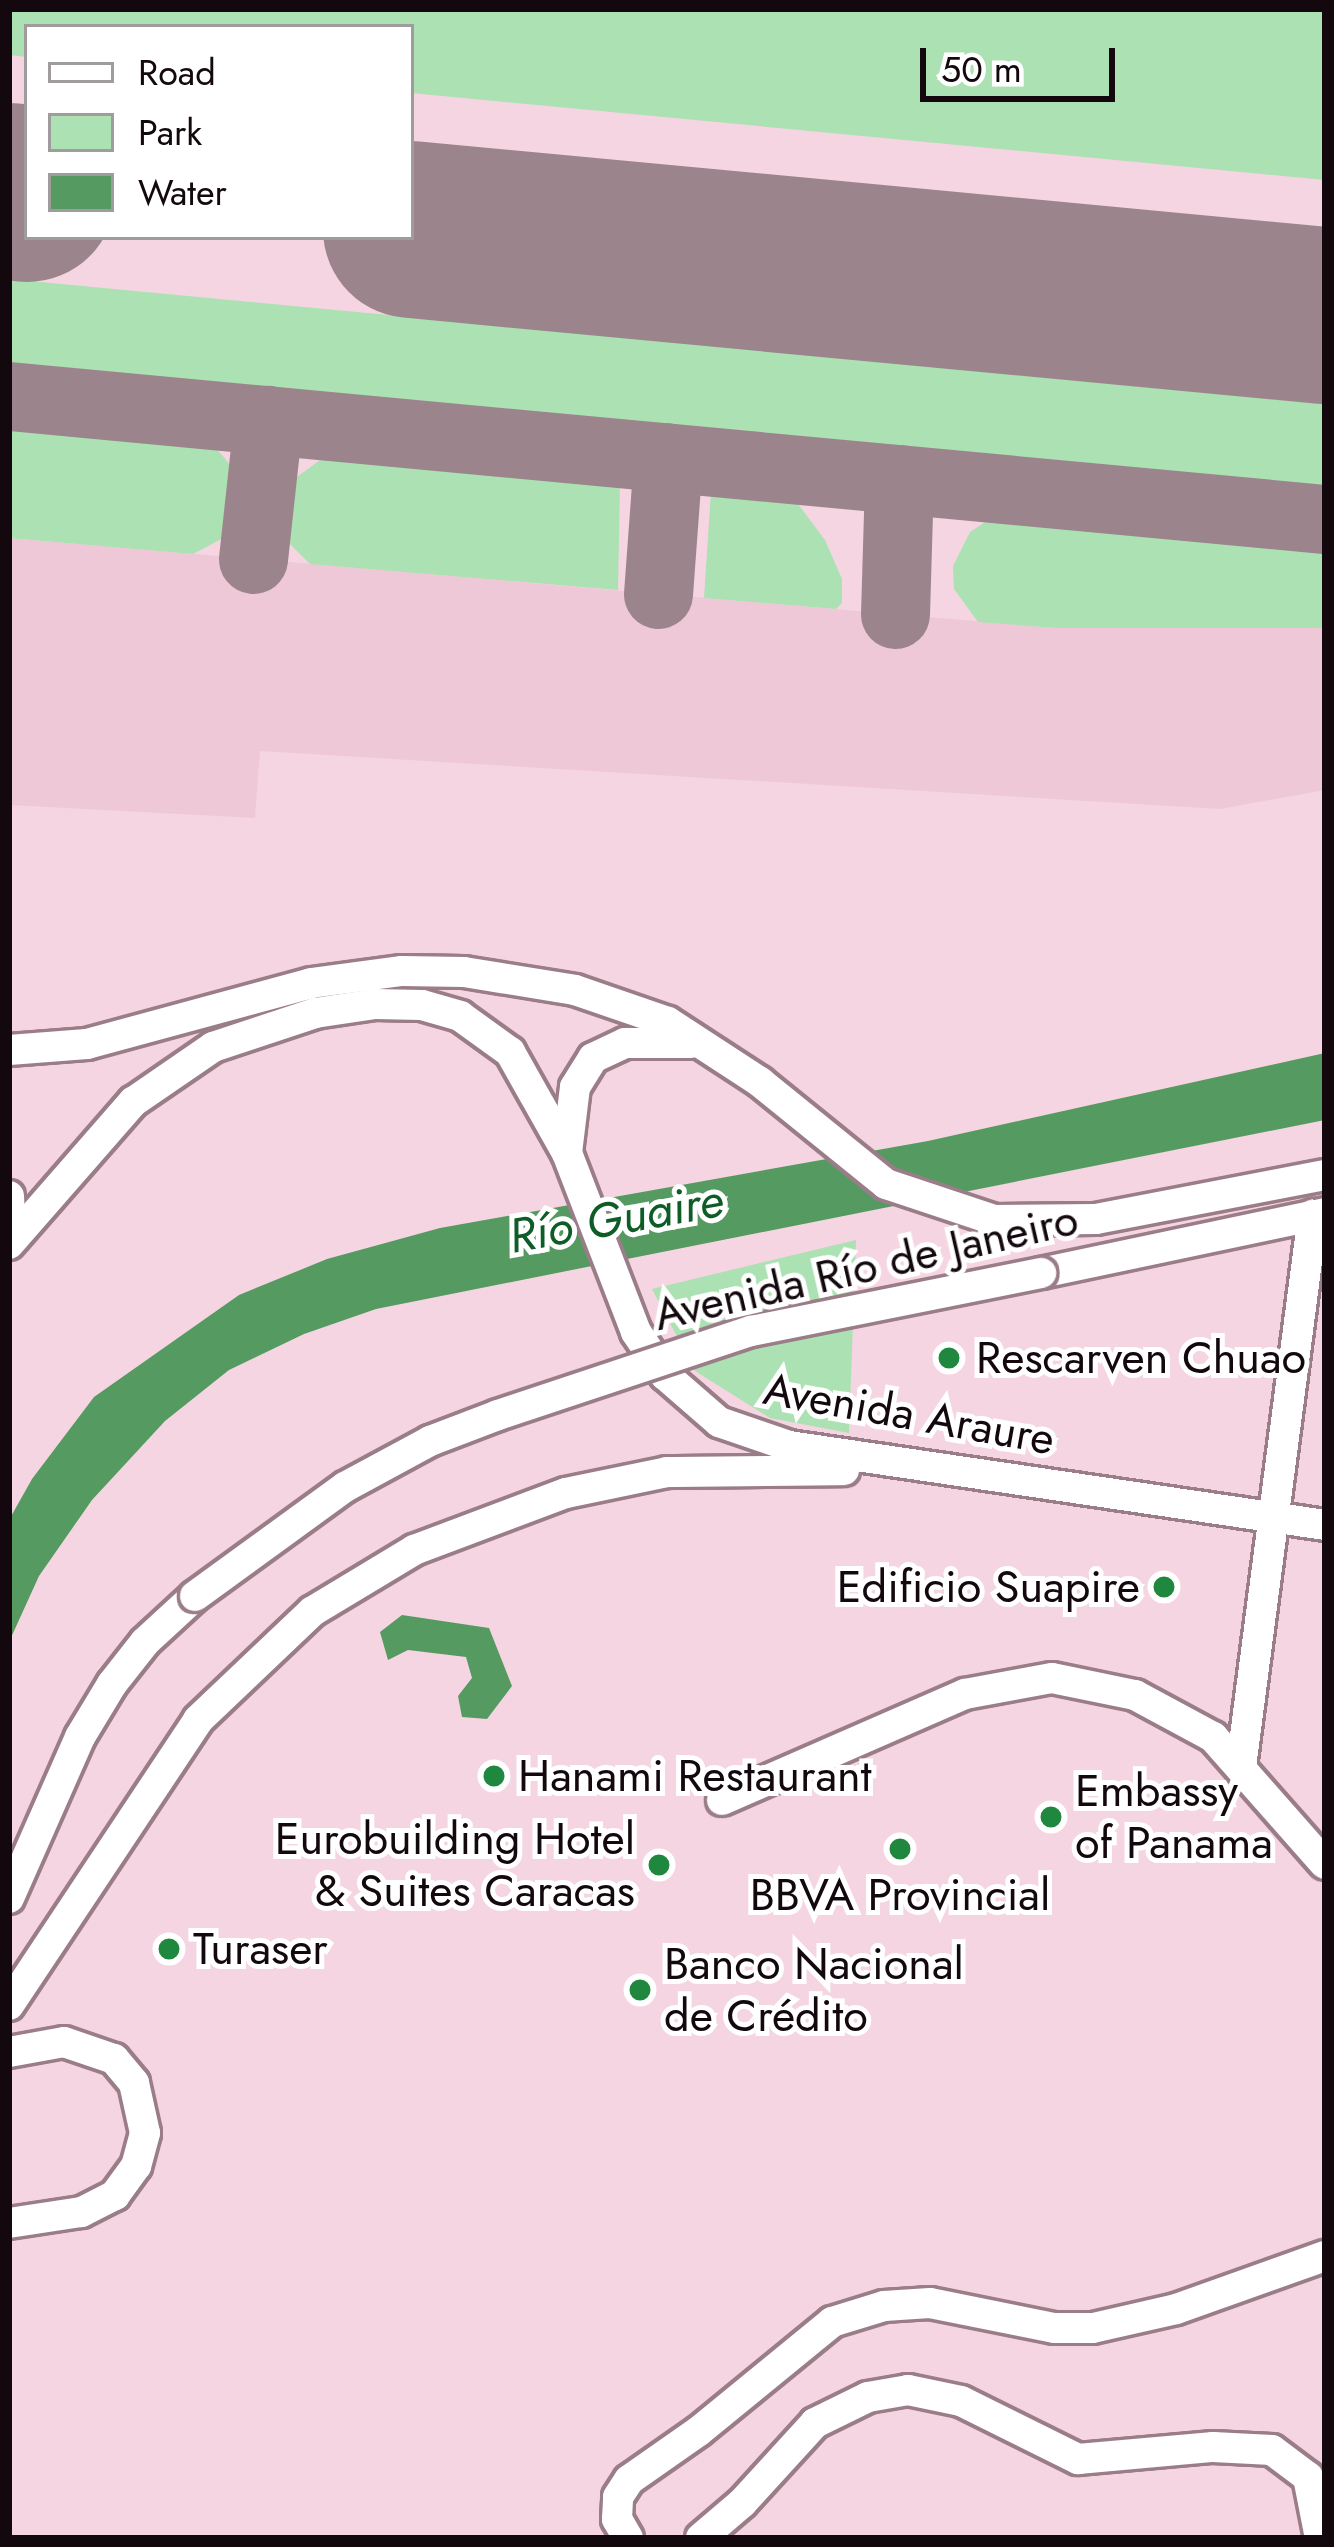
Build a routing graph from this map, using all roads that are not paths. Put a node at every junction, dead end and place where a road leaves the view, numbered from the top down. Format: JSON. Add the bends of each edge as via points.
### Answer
{"nodes":[{"id":1,"x":703,"y":1045,"type":"junction"},
{"id":2,"x":9,"y":1050,"type":"edge"},
{"id":3,"x":567,"y":1153,"type":"junction"},
{"id":4,"x":1325,"y":1175,"type":"edge"},
{"id":5,"x":9,"y":1196,"type":"edge"},
{"id":6,"x":1319,"y":1214,"type":"edge"},
{"id":7,"x":10,"y":1242,"type":"edge"},
{"id":8,"x":933,"y":1470,"type":"junction"},
{"id":9,"x":1274,"y":1518,"type":"junction"},
{"id":10,"x":1325,"y":1525,"type":"edge"},
{"id":11,"x":1241,"y":1767,"type":"junction"},
{"id":12,"x":722,"y":1800,"type":"dead end"},
{"id":13,"x":1325,"y":1864,"type":"edge"},
{"id":14,"x":9,"y":1898,"type":"edge"},
{"id":15,"x":9,"y":2006,"type":"edge"},
{"id":16,"x":9,"y":2052,"type":"edge"},
{"id":17,"x":9,"y":2222,"type":"edge"},
{"id":18,"x":1325,"y":2256,"type":"edge"},
{"id":19,"x":1317,"y":2537,"type":"edge"},
{"id":20,"x":628,"y":2538,"type":"edge"},
{"id":21,"x":701,"y":2538,"type":"edge"}],
"edges":[{"from":1,"to":2,"type":"street","via":[[668,1022],[575,990],[402,971],[311,982],[87,1044]]},
{"from":1,"to":3,"type":"street","via":[[644,1040],[593,1058],[575,1087]]},
{"from":1,"to":4,"type":"street","via":[[886,1184],[994,1220],[1096,1219]]},
{"from":3,"to":7,"type":"street","name":"Avenida Araure","via":[[511,1052],[478,1026],[422,1006],[351,1006],[261,1028],[170,1074],[116,1119]]},
{"from":3,"to":8,"type":"street","name":"Avenida Araure","via":[[636,1332],[665,1375],[719,1422],[789,1446]]},
{"from":5,"to":7,"type":"street"},
{"from":6,"to":9,"type":"street"},
{"from":6,"to":14,"type":"street","name":"Avenida Río de Janeiro","bridge":true,"via":[[751,1331],[430,1442],[345,1487],[145,1642],[80,1737]]},
{"from":8,"to":9,"type":"street","name":"Avenida Araure"},
{"from":8,"to":15,"type":"street","via":[[706,1469],[631,1477],[490,1518],[378,1569],[299,1623],[198,1720]]},
{"from":9,"to":10,"type":"street","name":"Avenida Araure"},
{"from":9,"to":11,"type":"street"},
{"from":11,"to":12,"type":"street","via":[[1213,1737],[1136,1695],[1023,1679],[964,1694]]},
{"from":11,"to":13,"type":"street"},
{"from":16,"to":17,"type":"street","via":[[64,2042],[114,2060],[134,2083],[145,2133],[136,2166],[115,2195],[81,2212]]},
{"from":18,"to":20,"type":"street","via":[[1176,2309],[1093,2328],[1054,2328],[930,2302],[832,2322],[629,2480],[617,2519]]},
{"from":19,"to":21,"type":"street","via":[[1308,2477],[1272,2450],[1213,2446],[1078,2459],[962,2402],[908,2390],[868,2397],[815,2423]]}]}
